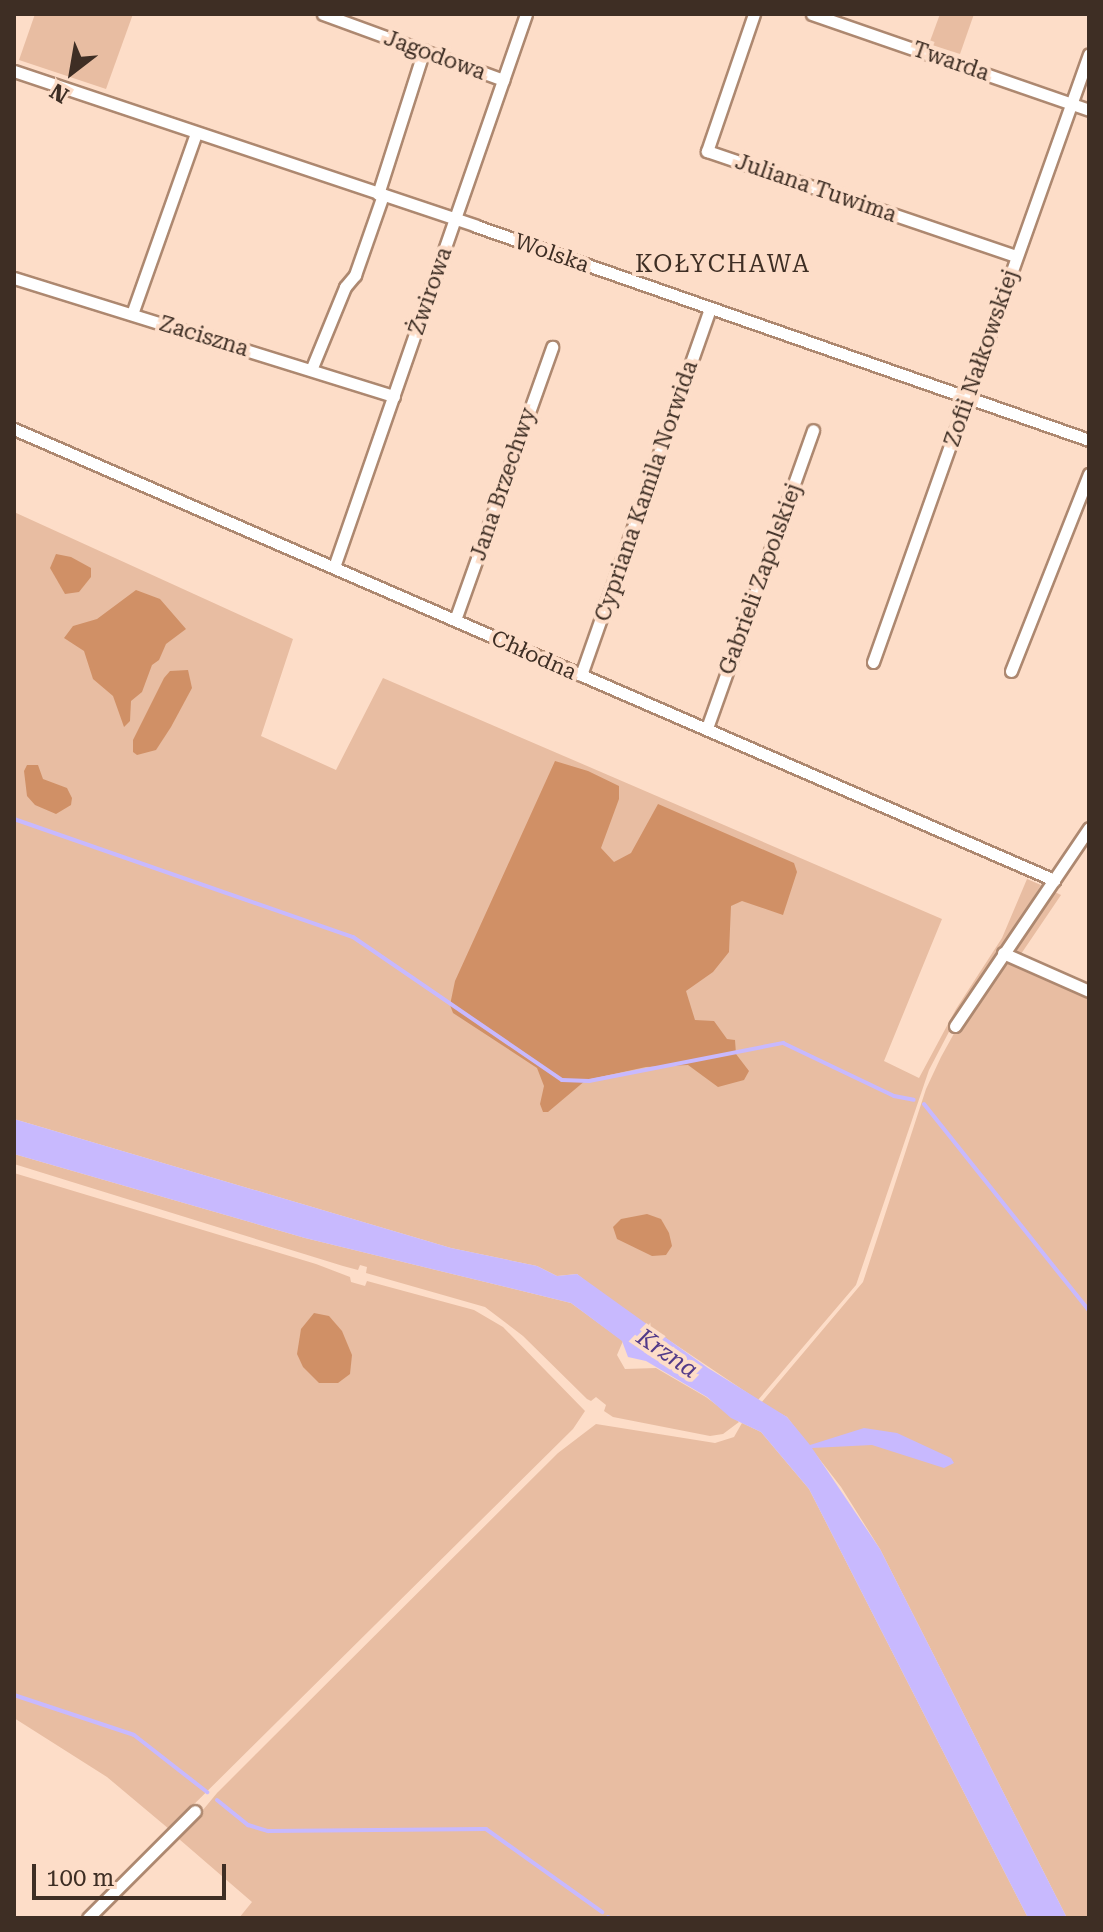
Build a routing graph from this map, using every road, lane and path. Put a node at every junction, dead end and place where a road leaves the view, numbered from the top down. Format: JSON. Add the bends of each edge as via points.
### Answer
{"nodes":[{"id":1,"x":323,"y":14,"type":"edge"},
{"id":2,"x":526,"y":14,"type":"edge"},
{"id":3,"x":754,"y":14,"type":"edge"},
{"id":4,"x":812,"y":14,"type":"edge"},
{"id":5,"x":424,"y":50,"type":"junction"},
{"id":6,"x":1089,"y":54,"type":"edge"},
{"id":7,"x":14,"y":71,"type":"edge"},
{"id":8,"x":503,"y":80,"type":"junction"},
{"id":9,"x":1072,"y":104,"type":"junction"},
{"id":10,"x":1089,"y":110,"type":"edge"},
{"id":11,"x":196,"y":133,"type":"junction"},
{"id":12,"x":380,"y":195,"type":"junction"},
{"id":13,"x":455,"y":219,"type":"junction"},
{"id":14,"x":1016,"y":256,"type":"junction"},
{"id":15,"x":14,"y":278,"type":"edge"},
{"id":16,"x":710,"y":308,"type":"junction"},
{"id":17,"x":132,"y":314,"type":"junction"},
{"id":18,"x":552,"y":347,"type":"dead end"},
{"id":19,"x":311,"y":370,"type":"junction"},
{"id":20,"x":394,"y":396,"type":"junction"},
{"id":21,"x":968,"y":397,"type":"junction"},
{"id":22,"x":14,"y":429,"type":"edge"},
{"id":23,"x":813,"y":430,"type":"dead end"},
{"id":24,"x":1089,"y":440,"type":"edge"},
{"id":25,"x":1089,"y":474,"type":"edge"},
{"id":26,"x":334,"y":567,"type":"junction"},
{"id":27,"x":455,"y":620,"type":"junction"},
{"id":28,"x":873,"y":662,"type":"dead end"},
{"id":29,"x":1011,"y":671,"type":"dead end"},
{"id":30,"x":581,"y":675,"type":"junction"},
{"id":31,"x":707,"y":728,"type":"junction"},
{"id":32,"x":1089,"y":828,"type":"edge"},
{"id":33,"x":1054,"y":880,"type":"junction"},
{"id":34,"x":1003,"y":953,"type":"junction"},
{"id":35,"x":1089,"y":991,"type":"edge"},
{"id":36,"x":955,"y":1026,"type":"dead end"},
{"id":37,"x":195,"y":1811,"type":"dead end"},
{"id":38,"x":88,"y":1918,"type":"edge"}],
"edges":[{"from":1,"to":5,"type":"street","name":"Jagodowa"},
{"from":2,"to":8,"type":"street","name":"Żwirowa"},
{"from":3,"to":14,"type":"street","name":"Juliana Tuwima","via":[[707,151]]},
{"from":4,"to":9,"type":"street","name":"Twarda"},
{"from":5,"to":8,"type":"street","name":"Jagodowa"},
{"from":5,"to":12,"type":"street"},
{"from":6,"to":9,"type":"street","name":"Zofii Nałkowskiej"},
{"from":7,"to":11,"type":"street","name":"Wolska"},
{"from":8,"to":13,"type":"street","name":"Żwirowa"},
{"from":9,"to":10,"type":"street","name":"Twarda"},
{"from":9,"to":14,"type":"street","name":"Zofii Nałkowskiej"},
{"from":11,"to":12,"type":"street","name":"Wolska"},
{"from":11,"to":17,"type":"street"},
{"from":12,"to":13,"type":"street","name":"Wolska"},
{"from":12,"to":19,"type":"street","via":[[355,275],[345,287]]},
{"from":13,"to":16,"type":"street","name":"Wolska"},
{"from":13,"to":20,"type":"street","name":"Żwirowa"},
{"from":14,"to":21,"type":"street","name":"Zofii Nałkowskiej"},
{"from":15,"to":17,"type":"street","name":"Zaciszna"},
{"from":16,"to":21,"type":"street","name":"Wolska"},
{"from":16,"to":30,"type":"street","name":"Cypriana Kamila Norwida"},
{"from":17,"to":19,"type":"street","name":"Zaciszna"},
{"from":18,"to":27,"type":"street","name":"Jana Brzechwy"},
{"from":19,"to":20,"type":"street","name":"Zaciszna"},
{"from":20,"to":26,"type":"street","name":"Żwirowa"},
{"from":21,"to":24,"type":"street","name":"Wolska"},
{"from":21,"to":28,"type":"street","name":"Zofii Nałkowskiej"},
{"from":22,"to":26,"type":"street","name":"Chłodna"},
{"from":23,"to":31,"type":"street","name":"Gabrieli Zapolskiej"},
{"from":25,"to":29,"type":"street"},
{"from":26,"to":27,"type":"street","name":"Chłodna"},
{"from":27,"to":30,"type":"street","name":"Chłodna"},
{"from":30,"to":31,"type":"street","name":"Chłodna"},
{"from":31,"to":33,"type":"street","name":"Chłodna"},
{"from":32,"to":33,"type":"street"},
{"from":33,"to":34,"type":"street"},
{"from":34,"to":35,"type":"street"},
{"from":34,"to":36,"type":"street"},
{"from":37,"to":38,"type":"street"}]}
